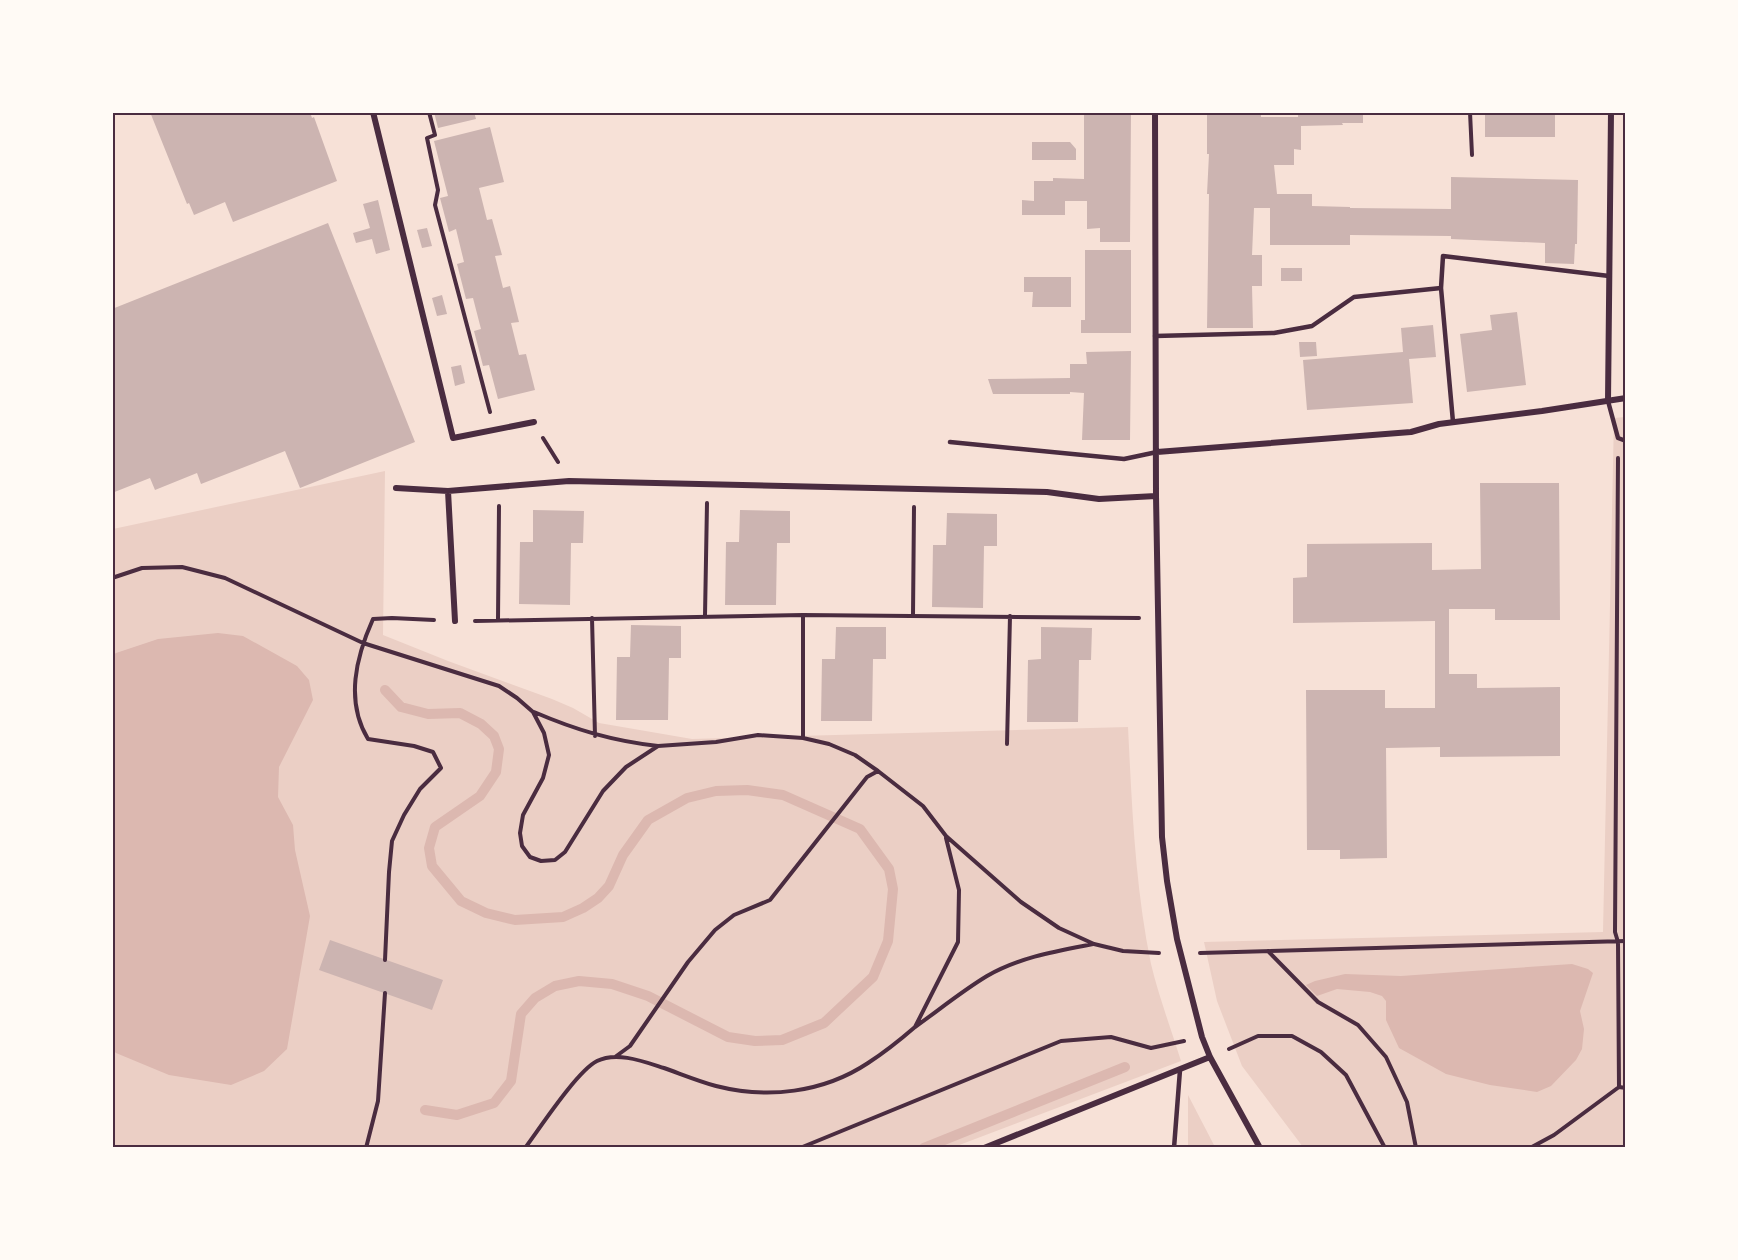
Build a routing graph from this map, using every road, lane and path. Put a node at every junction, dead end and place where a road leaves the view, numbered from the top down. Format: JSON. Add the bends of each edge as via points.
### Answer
{"nodes":[{"id":1,"x":373,"y":112,"type":"edge"},
{"id":2,"x":429,"y":112,"type":"edge"},
{"id":3,"x":1155,"y":112,"type":"edge"},
{"id":4,"x":1470,"y":112,"type":"edge"},
{"id":5,"x":1611,"y":112,"type":"edge"},
{"id":6,"x":1472,"y":155,"type":"dead end"},
{"id":7,"x":1609,"y":276,"type":"junction"},
{"id":8,"x":1441,"y":288,"type":"junction"},
{"id":9,"x":1155,"y":336,"type":"junction"},
{"id":10,"x":1626,"y":398,"type":"edge"},
{"id":11,"x":1608,"y":400,"type":"junction"},
{"id":12,"x":534,"y":422,"type":"joint"},
{"id":13,"x":1453,"y":422,"type":"junction"},
{"id":14,"x":495,"y":430,"type":"junction"},
{"id":15,"x":1618,"y":438,"type":"junction"},
{"id":16,"x":1626,"y":441,"type":"edge"},
{"id":17,"x":950,"y":442,"type":"dead end"},
{"id":18,"x":1157,"y":452,"type":"junction"},
{"id":19,"x":569,"y":481,"type":"junction"},
{"id":20,"x":707,"y":484,"type":"junction"},
{"id":21,"x":499,"y":487,"type":"junction"},
{"id":22,"x":396,"y":488,"type":"dead end"},
{"id":23,"x":914,"y":489,"type":"junction"},
{"id":24,"x":448,"y":492,"type":"junction"},
{"id":25,"x":1156,"y":496,"type":"junction"},
{"id":26,"x":112,"y":578,"type":"edge"},
{"id":27,"x":803,"y":615,"type":"junction"},
{"id":28,"x":705,"y":616,"type":"junction"},
{"id":29,"x":913,"y":616,"type":"junction"},
{"id":30,"x":1010,"y":616,"type":"junction"},
{"id":31,"x":592,"y":618,"type":"junction"},
{"id":32,"x":1158,"y":618,"type":"junction"},
{"id":33,"x":498,"y":620,"type":"junction"},
{"id":34,"x":455,"y":621,"type":"junction"},
{"id":35,"x":363,"y":643,"type":"junction"},
{"id":36,"x":533,"y":712,"type":"junction"},
{"id":37,"x":595,"y":736,"type":"junction"},
{"id":38,"x":803,"y":738,"type":"junction"},
{"id":39,"x":1007,"y":744,"type":"dead end"},
{"id":40,"x":658,"y":746,"type":"junction"},
{"id":41,"x":878,"y":771,"type":"junction"},
{"id":42,"x":946,"y":836,"type":"junction"},
{"id":43,"x":1626,"y":939,"type":"edge"},
{"id":44,"x":1618,"y":942,"type":"junction"},
{"id":45,"x":1094,"y":944,"type":"junction"},
{"id":46,"x":1268,"y":951,"type":"junction"},
{"id":47,"x":1180,"y":954,"type":"junction"},
{"id":48,"x":386,"y":960,"type":"dead end"},
{"id":49,"x":385,"y":993,"type":"dead end"},
{"id":50,"x":915,"y":1027,"type":"junction"},
{"id":51,"x":1202,"y":1037,"type":"junction"},
{"id":52,"x":614,"y":1057,"type":"junction"},
{"id":53,"x":1210,"y":1058,"type":"junction"},
{"id":54,"x":1180,"y":1070,"type":"junction"},
{"id":55,"x":1619,"y":1087,"type":"junction"},
{"id":56,"x":1626,"y":1088,"type":"edge"},
{"id":57,"x":366,"y":1148,"type":"edge"},
{"id":58,"x":525,"y":1148,"type":"edge"},
{"id":59,"x":800,"y":1148,"type":"edge"},
{"id":60,"x":984,"y":1148,"type":"edge"},
{"id":61,"x":1174,"y":1148,"type":"edge"},
{"id":62,"x":1260,"y":1148,"type":"edge"},
{"id":63,"x":1385,"y":1148,"type":"edge"},
{"id":64,"x":1416,"y":1148,"type":"edge"},
{"id":65,"x":1530,"y":1148,"type":"edge"}],
"edges":[{"from":1,"to":14,"type":"street","via":[[453,438]]},
{"from":2,"to":14,"type":"path","via":[[435,135],[427,138],[438,190],[435,205]]},
{"from":3,"to":9,"type":"street"},
{"from":4,"to":6,"type":"path"},
{"from":5,"to":7,"type":"street"},
{"from":7,"to":8,"type":"lane","via":[[1443,256]]},
{"from":7,"to":11,"type":"street"},
{"from":8,"to":9,"type":"lane","via":[[1354,297],[1312,326],[1274,333]]},
{"from":8,"to":13,"type":"lane"},
{"from":9,"to":18,"type":"street"},
{"from":10,"to":11,"type":"street"},
{"from":11,"to":13,"type":"street"},
{"from":11,"to":15,"type":"lane"},
{"from":12,"to":14,"type":"street"},
{"from":12,"to":19,"type":"path"},
{"from":13,"to":18,"type":"street","via":[[1412,432]]},
{"from":15,"to":16,"type":"lane"},
{"from":15,"to":44,"type":"path"},
{"from":17,"to":18,"type":"lane","via":[[1124,459]]},
{"from":18,"to":25,"type":"street"},
{"from":19,"to":20,"type":"street"},
{"from":19,"to":21,"type":"street"},
{"from":20,"to":23,"type":"street"},
{"from":20,"to":28,"type":"path"},
{"from":21,"to":24,"type":"street"},
{"from":21,"to":33,"type":"path"},
{"from":22,"to":24,"type":"street"},
{"from":23,"to":25,"type":"street","via":[[1047,492],[1099,499]]},
{"from":23,"to":29,"type":"path"},
{"from":24,"to":34,"type":"street"},
{"from":25,"to":32,"type":"street"},
{"from":26,"to":35,"type":"path","via":[[142,568],[182,567],[225,578]]},
{"from":27,"to":28,"type":"path"},
{"from":27,"to":29,"type":"path"},
{"from":27,"to":38,"type":"path"},
{"from":28,"to":31,"type":"path"},
{"from":29,"to":30,"type":"path"},
{"from":30,"to":32,"type":"path"},
{"from":30,"to":39,"type":"path"},
{"from":31,"to":33,"type":"path"},
{"from":31,"to":37,"type":"path"},
{"from":32,"to":47,"type":"street","via":[[1162,837]]},
{"from":33,"to":34,"type":"path"},
{"from":34,"to":35,"type":"path","via":[[373,619]]},
{"from":35,"to":36,"type":"path","via":[[498,686]]},
{"from":35,"to":48,"type":"path","via":[[355,704],[368,740],[433,752],[441,768],[420,789],[392,841]]},
{"from":36,"to":37,"type":"path"},
{"from":36,"to":40,"type":"path","via":[[544,733],[549,756],[543,778],[523,816],[520,833],[522,846],[530,857],[541,861],[555,860],[565,852],[603,791],[626,767]]},
{"from":37,"to":40,"type":"path"},
{"from":38,"to":40,"type":"path","via":[[758,735]]},
{"from":38,"to":41,"type":"path","via":[[838,747]]},
{"from":41,"to":42,"type":"path","via":[[923,806]]},
{"from":41,"to":52,"type":"path","via":[[867,777],[770,900],[734,915],[715,930],[630,1046]]},
{"from":42,"to":45,"type":"path","via":[[1021,902],[1059,928]]},
{"from":42,"to":50,"type":"path","via":[[959,890],[958,942]]},
{"from":43,"to":44,"type":"path"},
{"from":44,"to":46,"type":"path"},
{"from":44,"to":55,"type":"path"},
{"from":45,"to":47,"type":"path","via":[[1123,951]]},
{"from":45,"to":50,"type":"path","via":[[1014,963],[987,976]]},
{"from":46,"to":47,"type":"path"},
{"from":46,"to":64,"type":"path","via":[[1318,1002],[1358,1024],[1386,1057],[1407,1102]]},
{"from":47,"to":51,"type":"street"},
{"from":49,"to":57,"type":"path","via":[[378,1101]]},
{"from":50,"to":52,"type":"path","via":[[867,1064],[831,1081],[785,1093],[716,1086],[640,1060]]},
{"from":51,"to":53,"type":"street"},
{"from":51,"to":59,"type":"path","via":[[1151,1048],[1111,1037],[1061,1041]]},
{"from":52,"to":58,"type":"path","via":[[598,1061],[581,1074]]},
{"from":53,"to":54,"type":"street"},
{"from":53,"to":62,"type":"street"},
{"from":53,"to":63,"type":"path","via":[[1258,1036],[1292,1036],[1321,1052],[1346,1075]]},
{"from":54,"to":60,"type":"street"},
{"from":54,"to":61,"type":"lane"},
{"from":55,"to":56,"type":"path"},
{"from":55,"to":65,"type":"path"}]}
